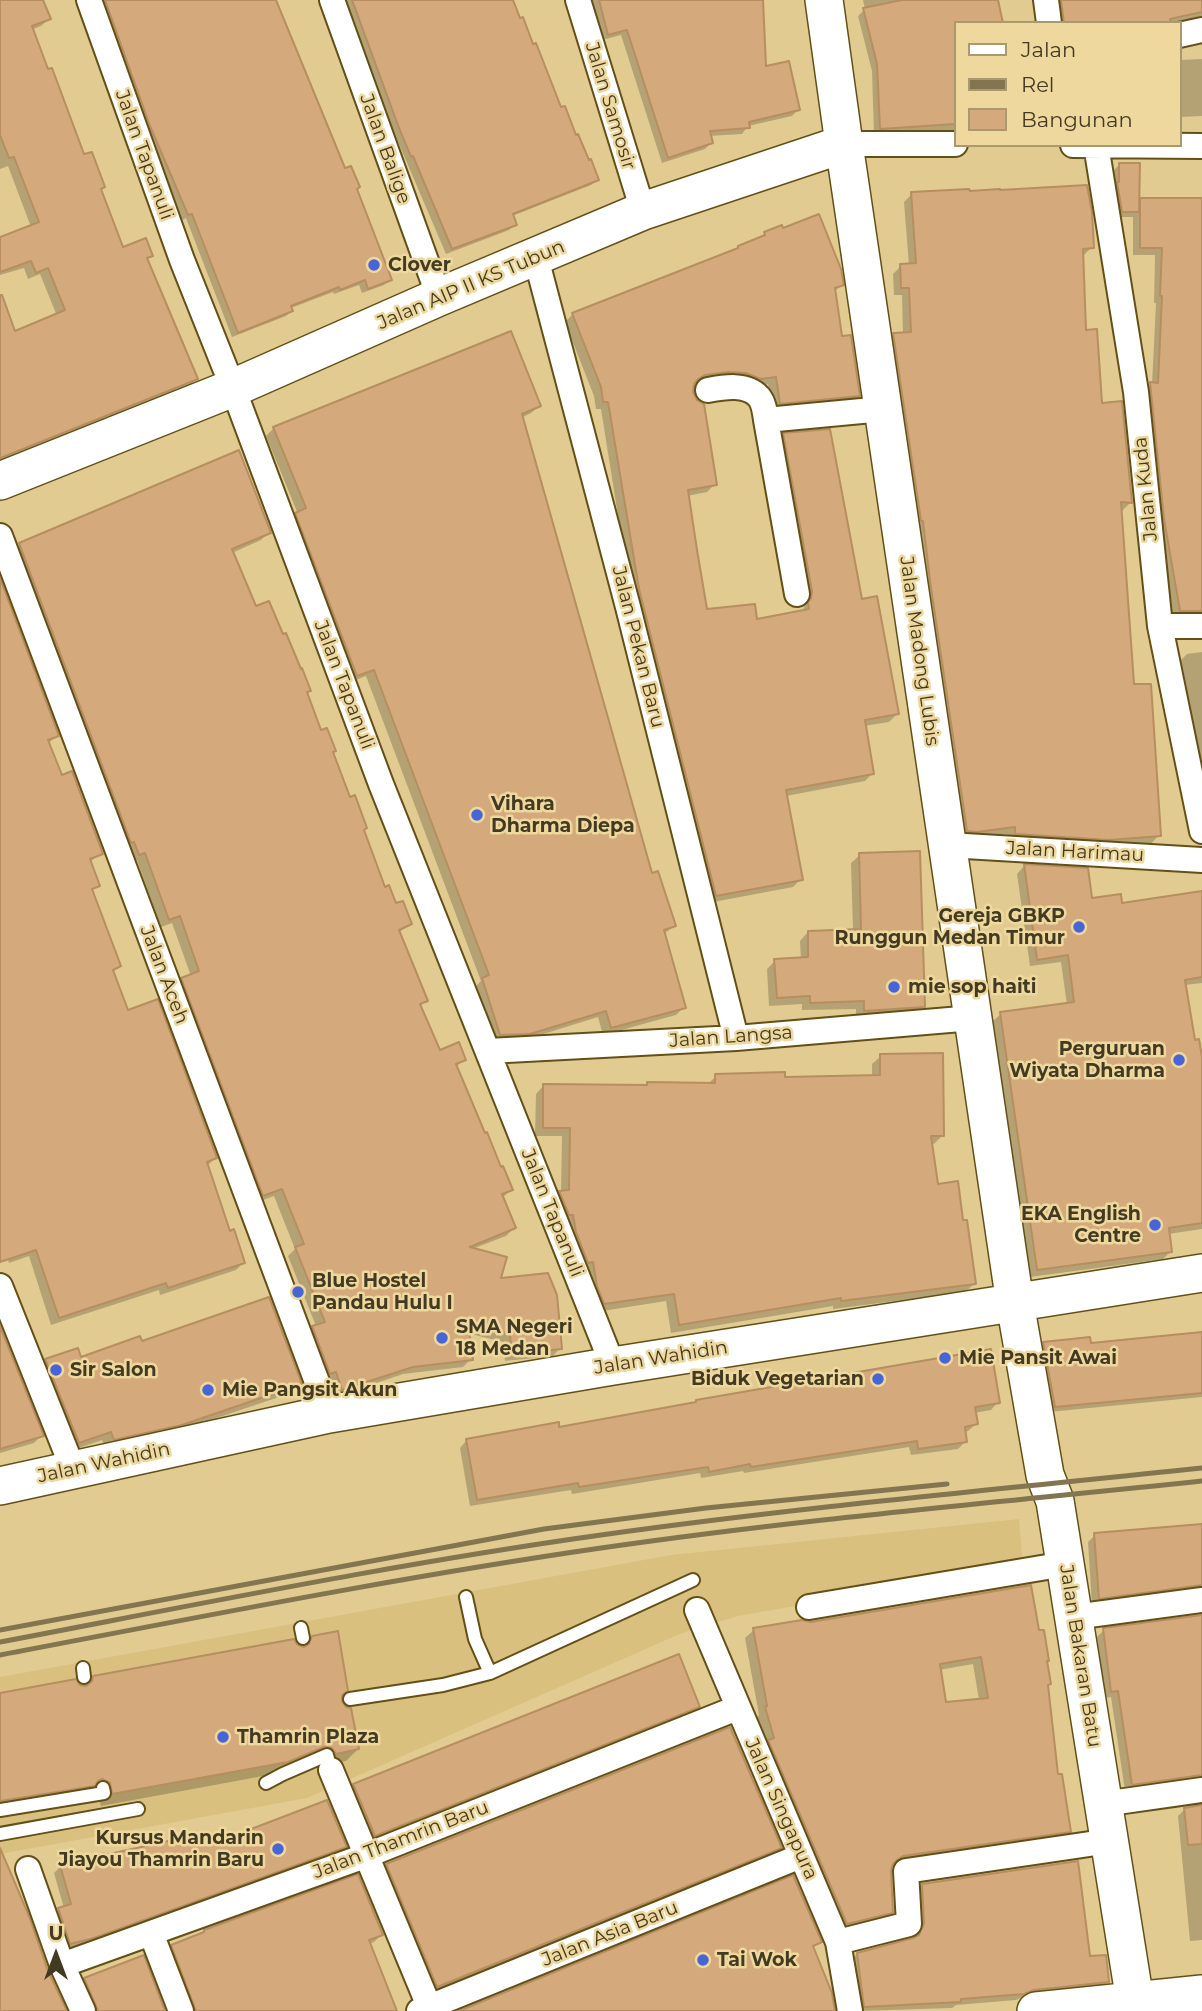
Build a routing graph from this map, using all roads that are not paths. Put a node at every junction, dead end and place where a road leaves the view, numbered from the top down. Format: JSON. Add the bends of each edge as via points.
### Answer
{"nodes":[{"id":1,"x":89,"y":0,"type":"edge"},
{"id":2,"x":332,"y":0,"type":"edge"},
{"id":3,"x":578,"y":0,"type":"edge"},
{"id":4,"x":824,"y":0,"type":"edge"},
{"id":5,"x":1046,"y":0,"type":"edge"},
{"id":6,"x":1049,"y":21,"type":"edge"},
{"id":7,"x":1202,"y":30,"type":"edge"},
{"id":8,"x":1181,"y":35,"type":"edge"},
{"id":9,"x":844,"y":144,"type":"junction"},
{"id":10,"x":954,"y":145,"type":"edge"},
{"id":11,"x":1181,"y":146,"type":"edge"},
{"id":12,"x":1202,"y":146,"type":"edge"},
{"id":13,"x":1096,"y":147,"type":"edge"},
{"id":14,"x":643,"y":211,"type":"junction"},
{"id":15,"x":536,"y":258,"type":"junction"},
{"id":16,"x":439,"y":297,"type":"junction"},
{"id":17,"x":233,"y":388,"type":"junction"},
{"id":18,"x":708,"y":390,"type":"dead end"},
{"id":19,"x":883,"y":409,"type":"junction"},
{"id":20,"x":766,"y":420,"type":"junction"},
{"id":21,"x":0,"y":481,"type":"edge"},
{"id":22,"x":0,"y":536,"type":"edge"},
{"id":23,"x":797,"y":594,"type":"dead end"},
{"id":24,"x":1160,"y":626,"type":"junction"},
{"id":25,"x":1202,"y":626,"type":"edge"},
{"id":26,"x":1202,"y":831,"type":"edge"},
{"id":27,"x":948,"y":845,"type":"junction"},
{"id":28,"x":1202,"y":860,"type":"edge"},
{"id":29,"x":973,"y":1018,"type":"junction"},
{"id":30,"x":736,"y":1038,"type":"junction"},
{"id":31,"x":488,"y":1051,"type":"junction"},
{"id":32,"x":1202,"y":1273,"type":"edge"},
{"id":33,"x":0,"y":1286,"type":"edge"},
{"id":34,"x":1015,"y":1303,"type":"junction"},
{"id":35,"x":613,"y":1366,"type":"junction"},
{"id":36,"x":329,"y":1414,"type":"junction"},
{"id":37,"x":74,"y":1469,"type":"junction"},
{"id":38,"x":0,"y":1486,"type":"edge"},
{"id":39,"x":1065,"y":1564,"type":"junction"},
{"id":40,"x":693,"y":1580,"type":"dead end"},
{"id":41,"x":466,"y":1597,"type":"dead end"},
{"id":42,"x":1202,"y":1600,"type":"edge"},
{"id":43,"x":809,"y":1607,"type":"dead end"},
{"id":44,"x":697,"y":1611,"type":"dead end"},
{"id":45,"x":1074,"y":1617,"type":"junction"},
{"id":46,"x":490,"y":1673,"type":"junction"},
{"id":47,"x":350,"y":1699,"type":"dead end"},
{"id":48,"x":737,"y":1708,"type":"junction"},
{"id":49,"x":329,"y":1763,"type":"joint"},
{"id":50,"x":267,"y":1783,"type":"dead end"},
{"id":51,"x":1202,"y":1790,"type":"edge"},
{"id":52,"x":1103,"y":1804,"type":"junction"},
{"id":53,"x":138,"y":1809,"type":"dead end"},
{"id":54,"x":0,"y":1810,"type":"edge"},
{"id":55,"x":108,"y":1816,"type":"junction"},
{"id":56,"x":0,"y":1833,"type":"edge"},
{"id":57,"x":1110,"y":1841,"type":"junction"},
{"id":58,"x":365,"y":1856,"type":"junction"},
{"id":59,"x":801,"y":1856,"type":"junction"},
{"id":60,"x":28,"y":1869,"type":"dead end"},
{"id":61,"x":151,"y":1933,"type":"junction"},
{"id":62,"x":838,"y":1942,"type":"junction"},
{"id":63,"x":62,"y":1965,"type":"junction"},
{"id":64,"x":1202,"y":1994,"type":"edge"},
{"id":65,"x":1136,"y":2006,"type":"edge"},
{"id":66,"x":426,"y":2010,"type":"edge"},
{"id":67,"x":83,"y":2011,"type":"edge"},
{"id":68,"x":181,"y":2011,"type":"edge"},
{"id":69,"x":850,"y":2011,"type":"edge"},
{"id":70,"x":1036,"y":2011,"type":"edge"}],
"edges":[{"from":1,"to":17,"type":"street","name":"Jalan Tapanuli"},
{"from":2,"to":16,"type":"street","name":"Jalan Balige"},
{"from":3,"to":14,"type":"street","name":"Jalan Samosir"},
{"from":4,"to":9,"type":"street","name":"Jalan Madong Lubis"},
{"from":5,"to":6,"type":"street"},
{"from":7,"to":8,"type":"street"},
{"from":9,"to":10,"type":"street","name":"Jalan AIP II KS Tubun"},
{"from":9,"to":14,"type":"street","name":"Jalan AIP II KS Tubun"},
{"from":9,"to":19,"type":"street","name":"Jalan Madong Lubis"},
{"from":11,"to":12,"type":"street"},
{"from":13,"to":24,"type":"street","name":"Jalan Kuda","via":[[1136,392]]},
{"from":14,"to":15,"type":"street","name":"Jalan AIP II KS Tubun"},
{"from":15,"to":16,"type":"street","name":"Jalan AIP II KS Tubun"},
{"from":15,"to":30,"type":"street","name":"Jalan Pekan Baru"},
{"from":16,"to":17,"type":"street","name":"Jalan AIP II KS Tubun"},
{"from":17,"to":21,"type":"street","name":"Jalan AIP II KS Tubun"},
{"from":17,"to":31,"type":"street","name":"Jalan Tapanuli","via":[[381,783]]},
{"from":18,"to":20,"type":"street","via":[[734,387],[754,394]]},
{"from":19,"to":20,"type":"street"},
{"from":19,"to":27,"type":"street","name":"Jalan Madong Lubis"},
{"from":20,"to":23,"type":"street"},
{"from":22,"to":36,"type":"street","name":"Jalan Aceh"},
{"from":24,"to":25,"type":"street"},
{"from":24,"to":26,"type":"street","name":"Jalan Kuda"},
{"from":27,"to":28,"type":"street","name":"Jalan Harimau"},
{"from":27,"to":29,"type":"street","name":"Jalan Madong Lubis"},
{"from":29,"to":30,"type":"street","name":"Jalan Langsa"},
{"from":29,"to":34,"type":"street","name":"Jalan Madong Lubis"},
{"from":30,"to":31,"type":"street","name":"Jalan Langsa"},
{"from":31,"to":35,"type":"street","name":"Jalan Tapanuli"},
{"from":32,"to":34,"type":"street","name":"Jalan Wahidin"},
{"from":33,"to":37,"type":"street"},
{"from":34,"to":35,"type":"street","name":"Jalan Wahidin"},
{"from":34,"to":39,"type":"street","name":"Jalan Bakaran Batu"},
{"from":35,"to":36,"type":"street","name":"Jalan Wahidin"},
{"from":36,"to":37,"type":"street","name":"Jalan Wahidin"},
{"from":37,"to":38,"type":"street","name":"Jalan Wahidin"},
{"from":39,"to":43,"type":"street"},
{"from":39,"to":45,"type":"street","name":"Jalan Bakaran Batu"},
{"from":40,"to":46,"type":"lane"},
{"from":41,"to":46,"type":"lane","via":[[475,1639]]},
{"from":42,"to":45,"type":"street"},
{"from":44,"to":48,"type":"street","name":"Jalan Singapura"},
{"from":45,"to":52,"type":"street","name":"Jalan Bakaran Batu"},
{"from":46,"to":47,"type":"lane"},
{"from":48,"to":58,"type":"street","name":"Jalan Thamrin Baru"},
{"from":48,"to":59,"type":"street","name":"Jalan Singapura"},
{"from":49,"to":50,"type":"lane","via":[[283,1774]]},
{"from":49,"to":58,"type":"street"},
{"from":51,"to":52,"type":"street"},
{"from":52,"to":57,"type":"street","name":"Jalan Bakaran Batu"},
{"from":53,"to":55,"type":"lane"},
{"from":54,"to":55,"type":"lane","via":[[103,1791]]},
{"from":55,"to":56,"type":"lane"},
{"from":57,"to":62,"type":"street","via":[[906,1871],[909,1924]]},
{"from":57,"to":65,"type":"street","name":"Jalan Bakaran Batu"},
{"from":58,"to":61,"type":"street","name":"Jalan Thamrin Baru"},
{"from":58,"to":66,"type":"street"},
{"from":59,"to":62,"type":"street","name":"Jalan Singapura"},
{"from":59,"to":66,"type":"street","name":"Jalan Asia Baru"},
{"from":60,"to":63,"type":"street"},
{"from":61,"to":63,"type":"street","name":"Jalan Thamrin Baru"},
{"from":61,"to":68,"type":"street"},
{"from":62,"to":69,"type":"street","name":"Jalan Singapura"},
{"from":63,"to":67,"type":"street"},
{"from":64,"to":65,"type":"street"},
{"from":65,"to":70,"type":"street"}]}
